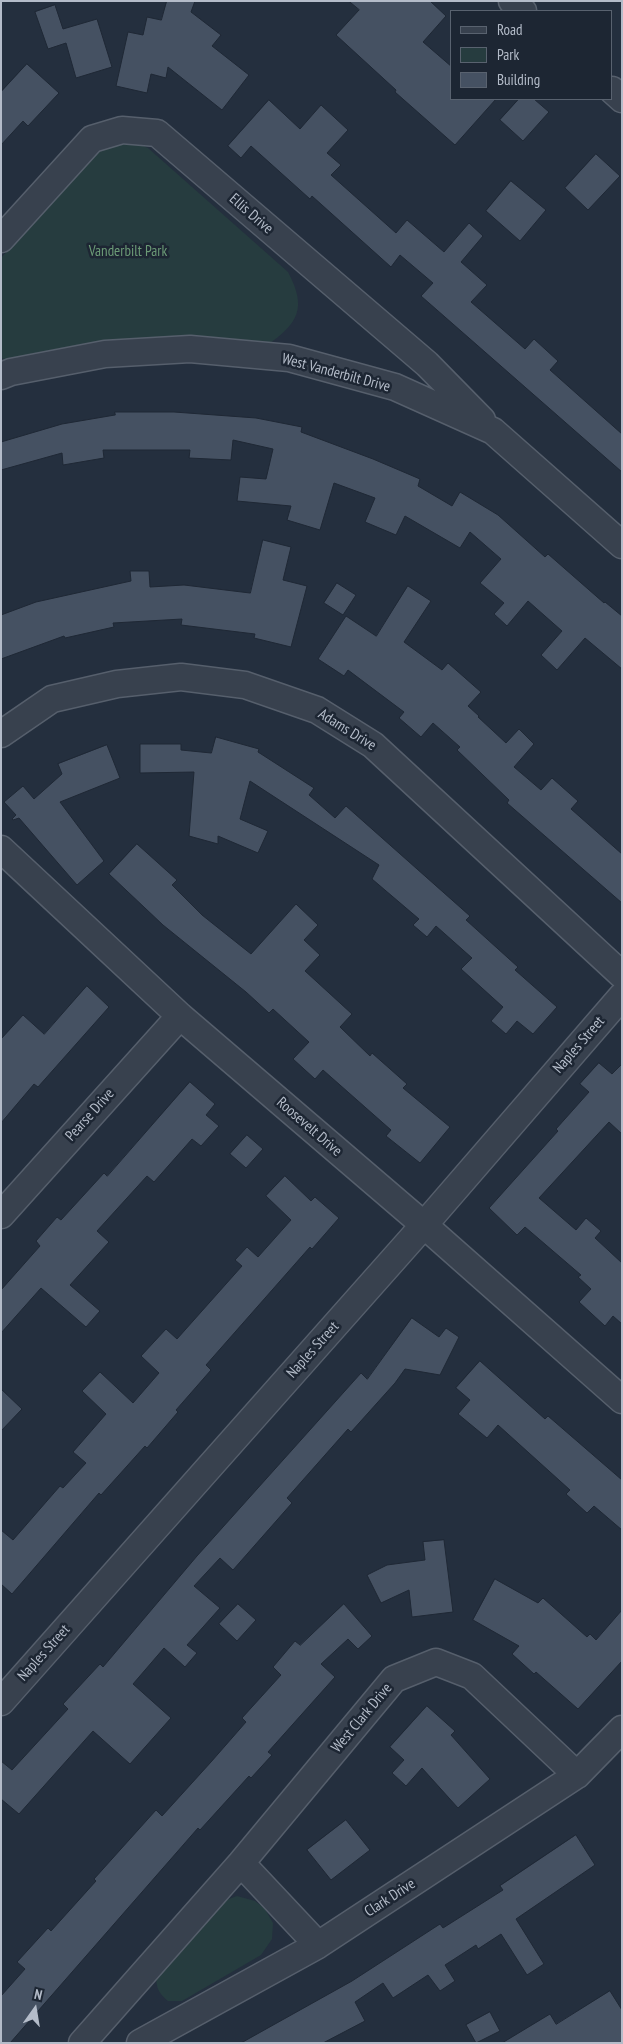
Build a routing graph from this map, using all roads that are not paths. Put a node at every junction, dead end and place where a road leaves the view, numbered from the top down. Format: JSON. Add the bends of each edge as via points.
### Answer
{"nodes":[{"id":1,"x":512,"y":1,"type":"edge"},
{"id":2,"x":523,"y":10,"type":"edge"},
{"id":3,"x":1,"y":239,"type":"edge"},
{"id":4,"x":1,"y":376,"type":"edge"},
{"id":5,"x":493,"y":431,"type":"junction"},
{"id":6,"x":622,"y":546,"type":"edge"},
{"id":7,"x":1,"y":734,"type":"edge"},
{"id":8,"x":1,"y":849,"type":"edge"},
{"id":9,"x":622,"y":975,"type":"edge"},
{"id":10,"x":622,"y":996,"type":"edge"},
{"id":11,"x":180,"y":1016,"type":"junction"},
{"id":12,"x":1,"y":1215,"type":"edge"},
{"id":13,"x":424,"y":1226,"type":"junction"},
{"id":14,"x":622,"y":1400,"type":"edge"},
{"id":15,"x":1,"y":1702,"type":"edge"},
{"id":16,"x":622,"y":1729,"type":"edge"},
{"id":17,"x":577,"y":1775,"type":"junction"},
{"id":18,"x":241,"y":1863,"type":"junction"},
{"id":19,"x":318,"y":1945,"type":"junction"},
{"id":20,"x":82,"y":2043,"type":"edge"},
{"id":21,"x":140,"y":2043,"type":"edge"}],
"edges":[{"from":1,"to":2,"type":"street"},
{"from":3,"to":5,"type":"street","name":"Ellis Drive","via":[[92,139],[122,130],[157,133],[427,364]]},
{"from":4,"to":5,"type":"street","name":"West Vanderbilt Drive","via":[[105,354],[190,349],[289,358],[395,388]]},
{"from":5,"to":6,"type":"street","name":"West Vanderbilt Drive"},
{"from":7,"to":9,"type":"street","name":"Adams Drive","via":[[52,699],[116,684],[181,677],[245,685],[317,710],[373,745]]},
{"from":8,"to":11,"type":"street","name":"Roosevelt Drive"},
{"from":10,"to":13,"type":"street","name":"Naples Street"},
{"from":11,"to":12,"type":"street","name":"Pearse Drive"},
{"from":11,"to":13,"type":"street","name":"Roosevelt Drive"},
{"from":13,"to":14,"type":"street","name":"Roosevelt Drive"},
{"from":13,"to":15,"type":"street","name":"Naples Street"},
{"from":16,"to":17,"type":"street","name":"Clark Drive"},
{"from":17,"to":18,"type":"street","name":"West Clark Drive","via":[[472,1676],[436,1662],[394,1679]]},
{"from":17,"to":19,"type":"street","name":"Clark Drive"},
{"from":18,"to":19,"type":"street"},
{"from":18,"to":20,"type":"street","name":"West Clark Drive"},
{"from":19,"to":21,"type":"street","name":"Clark Drive"}]}
